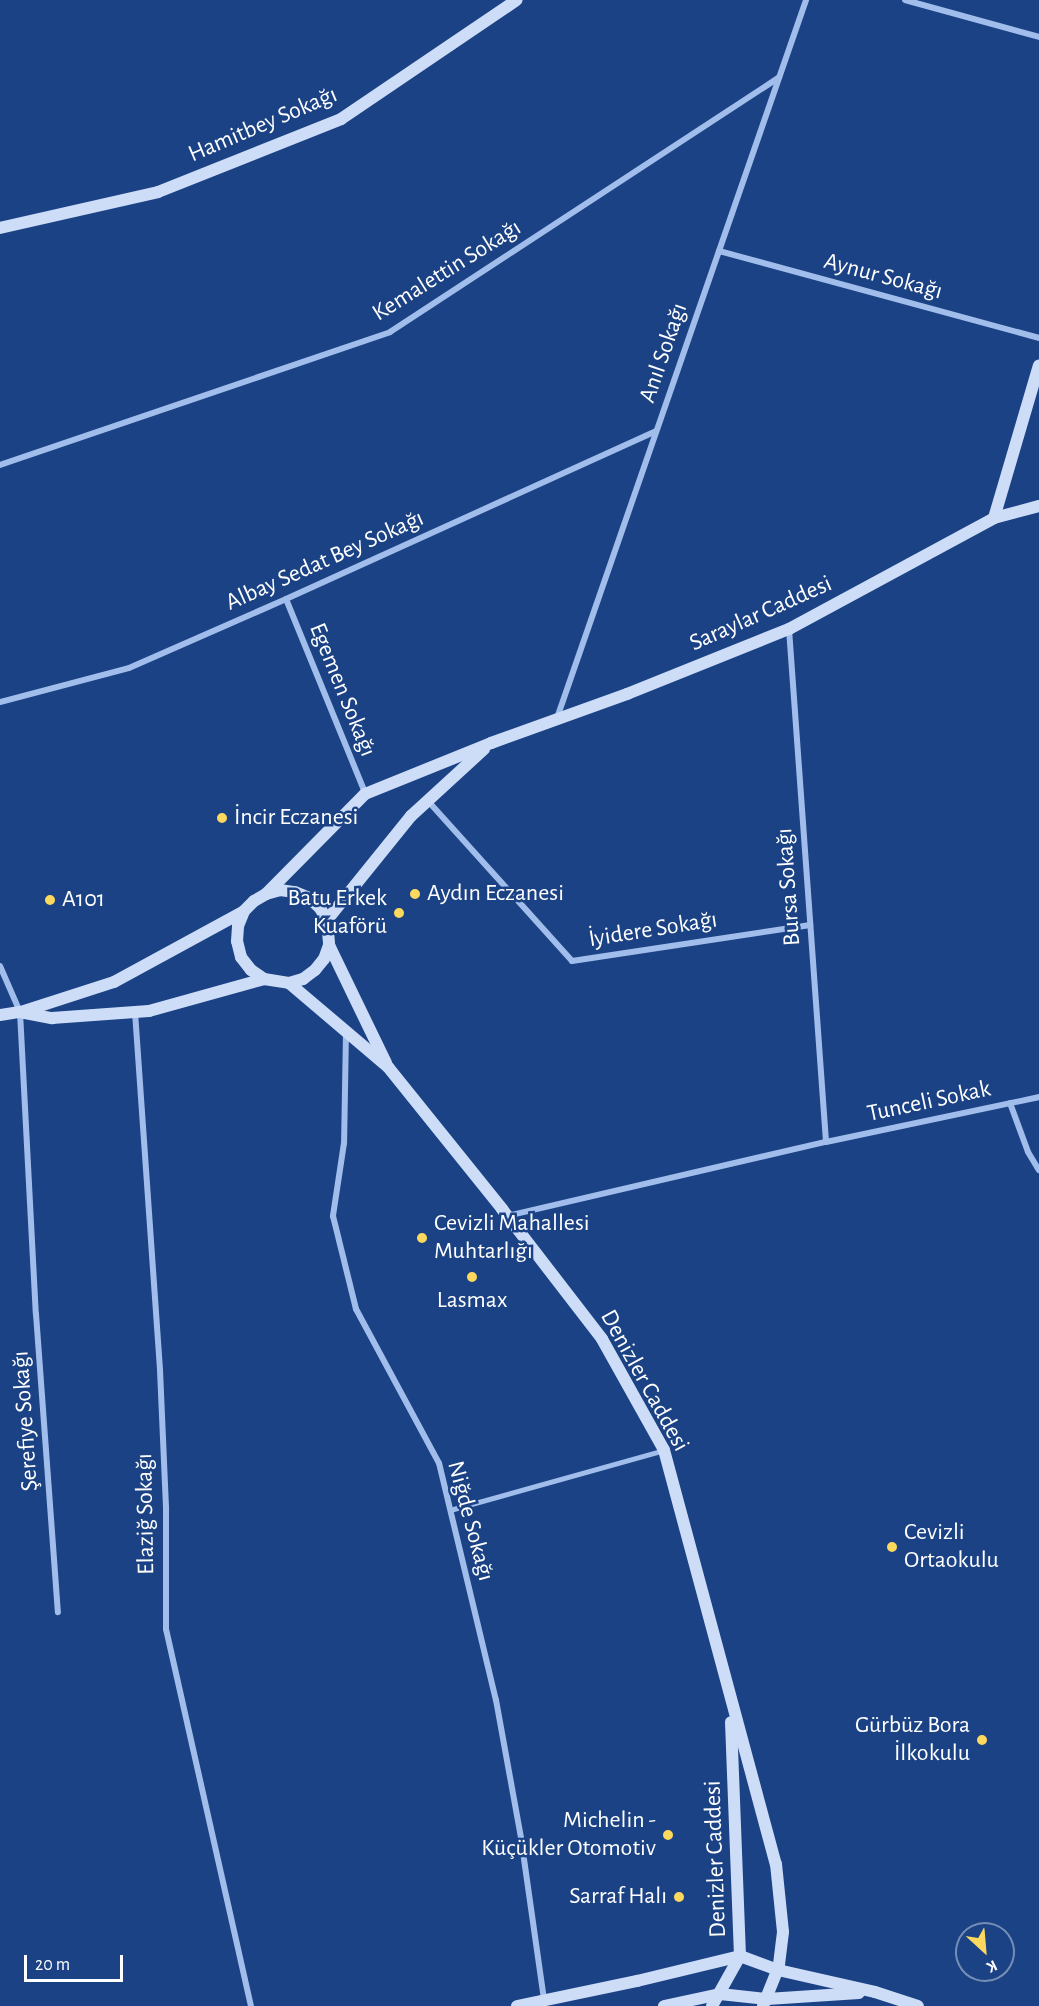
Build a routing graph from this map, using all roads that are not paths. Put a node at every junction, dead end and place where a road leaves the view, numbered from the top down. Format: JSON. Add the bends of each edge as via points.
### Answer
{"nodes":[{"id":1,"x":517,"y":0,"type":"edge"},
{"id":2,"x":806,"y":0,"type":"edge"},
{"id":3,"x":905,"y":0,"type":"edge"},
{"id":4,"x":1039,"y":37,"type":"edge"},
{"id":5,"x":779,"y":76,"type":"junction"},
{"id":6,"x":0,"y":228,"type":"edge"},
{"id":7,"x":718,"y":251,"type":"junction"},
{"id":8,"x":1039,"y":338,"type":"edge"},
{"id":9,"x":1039,"y":364,"type":"edge"},
{"id":10,"x":656,"y":431,"type":"junction"},
{"id":11,"x":0,"y":465,"type":"edge"},
{"id":12,"x":1039,"y":506,"type":"edge"},
{"id":13,"x":994,"y":518,"type":"junction"},
{"id":14,"x":286,"y":599,"type":"junction"},
{"id":15,"x":789,"y":629,"type":"junction"},
{"id":16,"x":0,"y":702,"type":"edge"},
{"id":17,"x":556,"y":718,"type":"junction"},
{"id":18,"x":491,"y":743,"type":"junction"},
{"id":19,"x":365,"y":794,"type":"junction"},
{"id":20,"x":428,"y":801,"type":"junction"},
{"id":21,"x":266,"y":894,"type":"junction"},
{"id":22,"x":244,"y":911,"type":"junction"},
{"id":23,"x":327,"y":921,"type":"junction"},
{"id":24,"x":810,"y":925,"type":"junction"},
{"id":25,"x":329,"y":945,"type":"junction"},
{"id":26,"x":0,"y":966,"type":"edge"},
{"id":27,"x":264,"y":979,"type":"junction"},
{"id":28,"x":289,"y":983,"type":"junction"},
{"id":29,"x":20,"y":1012,"type":"junction"},
{"id":30,"x":135,"y":1012,"type":"junction"},
{"id":31,"x":0,"y":1015,"type":"edge"},
{"id":32,"x":346,"y":1031,"type":"junction"},
{"id":33,"x":388,"y":1067,"type":"junction"},
{"id":34,"x":1039,"y":1096,"type":"edge"},
{"id":35,"x":1010,"y":1103,"type":"junction"},
{"id":36,"x":826,"y":1142,"type":"junction"},
{"id":37,"x":1039,"y":1170,"type":"edge"},
{"id":38,"x":507,"y":1216,"type":"junction"},
{"id":39,"x":664,"y":1450,"type":"junction"},
{"id":40,"x":450,"y":1510,"type":"junction"},
{"id":41,"x":58,"y":1612,"type":"dead end"},
{"id":42,"x":731,"y":1703,"type":"junction"},
{"id":43,"x":740,"y":1956,"type":"junction"},
{"id":44,"x":778,"y":1970,"type":"junction"},
{"id":45,"x":875,"y":1992,"type":"junction"},
{"id":46,"x":720,"y":1994,"type":"junction"},
{"id":47,"x":544,"y":1999,"type":"junction"},
{"id":48,"x":765,"y":2002,"type":"edge"},
{"id":49,"x":251,"y":2006,"type":"edge"},
{"id":50,"x":517,"y":2006,"type":"edge"},
{"id":51,"x":664,"y":2006,"type":"edge"},
{"id":52,"x":712,"y":2006,"type":"edge"},
{"id":53,"x":918,"y":2006,"type":"edge"}],
"edges":[{"from":1,"to":6,"type":"street","name":"Hamitbey Sokağı","via":[[341,118],[158,192]]},
{"from":2,"to":5,"type":"street","name":"Anıl Sokağı"},
{"from":3,"to":4,"type":"street"},
{"from":5,"to":7,"type":"street","name":"Anıl Sokağı"},
{"from":5,"to":11,"type":"street","name":"Kemalettin Sokağı","via":[[390,332]]},
{"from":7,"to":8,"type":"street","name":"Aynur Sokağı"},
{"from":7,"to":10,"type":"street","name":"Anıl Sokağı"},
{"from":9,"to":13,"type":"street"},
{"from":10,"to":14,"type":"street","name":"Albay Sedat Bey Sokağı"},
{"from":10,"to":17,"type":"street","name":"Anıl Sokağı"},
{"from":12,"to":13,"type":"street","name":"Saraylar Caddesi"},
{"from":13,"to":15,"type":"street","name":"Saraylar Caddesi"},
{"from":14,"to":16,"type":"street","name":"Albay Sedat Bey Sokağı","via":[[129,668]]},
{"from":14,"to":19,"type":"street","name":"Egemen Sokağı"},
{"from":15,"to":17,"type":"street","name":"Saraylar Caddesi"},
{"from":15,"to":24,"type":"street","name":"Bursa Sokağı"},
{"from":17,"to":18,"type":"street","name":"Saraylar Caddesi"},
{"from":18,"to":19,"type":"street","name":"Saraylar Caddesi"},
{"from":18,"to":20,"type":"street","name":"Saraylar Caddesi"},
{"from":19,"to":21,"type":"street","name":"Saraylar Caddesi"},
{"from":20,"to":23,"type":"street","name":"Saraylar Caddesi","via":[[411,816]]},
{"from":20,"to":24,"type":"street","name":"İyidere Sokağı","via":[[572,961]]},
{"from":21,"to":22,"type":"street"},
{"from":21,"to":23,"type":"street","via":[[280,890],[309,898]]},
{"from":22,"to":27,"type":"street","via":[[238,926],[239,949],[251,970]]},
{"from":22,"to":29,"type":"street","via":[[114,982]]},
{"from":23,"to":25,"type":"street","name":"Denizler Caddesi"},
{"from":24,"to":36,"type":"street","name":"Bursa Sokağı"},
{"from":25,"to":28,"type":"street","via":[[315,970]]},
{"from":25,"to":33,"type":"street","name":"Denizler Caddesi"},
{"from":26,"to":29,"type":"street"},
{"from":27,"to":28,"type":"street"},
{"from":27,"to":30,"type":"street"},
{"from":28,"to":32,"type":"street","name":"Denizler Caddesi"},
{"from":29,"to":30,"type":"street","via":[[52,1018]]},
{"from":29,"to":31,"type":"street"},
{"from":29,"to":41,"type":"street","name":"Şerefiye Sokağı"},
{"from":30,"to":49,"type":"street","name":"Elaziğ Sokağı","via":[[160,1370],[166,1629]]},
{"from":32,"to":33,"type":"street","name":"Denizler Caddesi"},
{"from":32,"to":40,"type":"street","name":"Niğde Sokağı","via":[[344,1143],[333,1216],[356,1309],[439,1463]]},
{"from":33,"to":38,"type":"street","name":"Denizler Caddesi"},
{"from":34,"to":35,"type":"street","name":"Tunceli Sokak"},
{"from":35,"to":36,"type":"street","name":"Tunceli Sokak"},
{"from":35,"to":37,"type":"street"},
{"from":36,"to":38,"type":"street","name":"Tunceli Sokak"},
{"from":38,"to":39,"type":"street","name":"Denizler Caddesi","via":[[602,1339]]},
{"from":39,"to":40,"type":"lane"},
{"from":39,"to":42,"type":"street","name":"Denizler Caddesi"},
{"from":40,"to":47,"type":"street","name":"Niğde Sokağı","via":[[496,1700]]},
{"from":42,"to":43,"type":"street","name":"Denizler Caddesi"},
{"from":42,"to":44,"type":"street","name":"Denizler Caddesi","via":[[776,1864],[783,1932]]},
{"from":43,"to":44,"type":"street"},
{"from":43,"to":46,"type":"street","name":"Denizler Caddesi"},
{"from":43,"to":47,"type":"street"},
{"from":44,"to":45,"type":"street"},
{"from":44,"to":48,"type":"street","name":"Denizler Caddesi"},
{"from":45,"to":48,"type":"street"},
{"from":45,"to":53,"type":"street"},
{"from":46,"to":48,"type":"street"},
{"from":46,"to":51,"type":"street"},
{"from":46,"to":52,"type":"street","name":"Denizler Caddesi"},
{"from":47,"to":50,"type":"street"}]}
